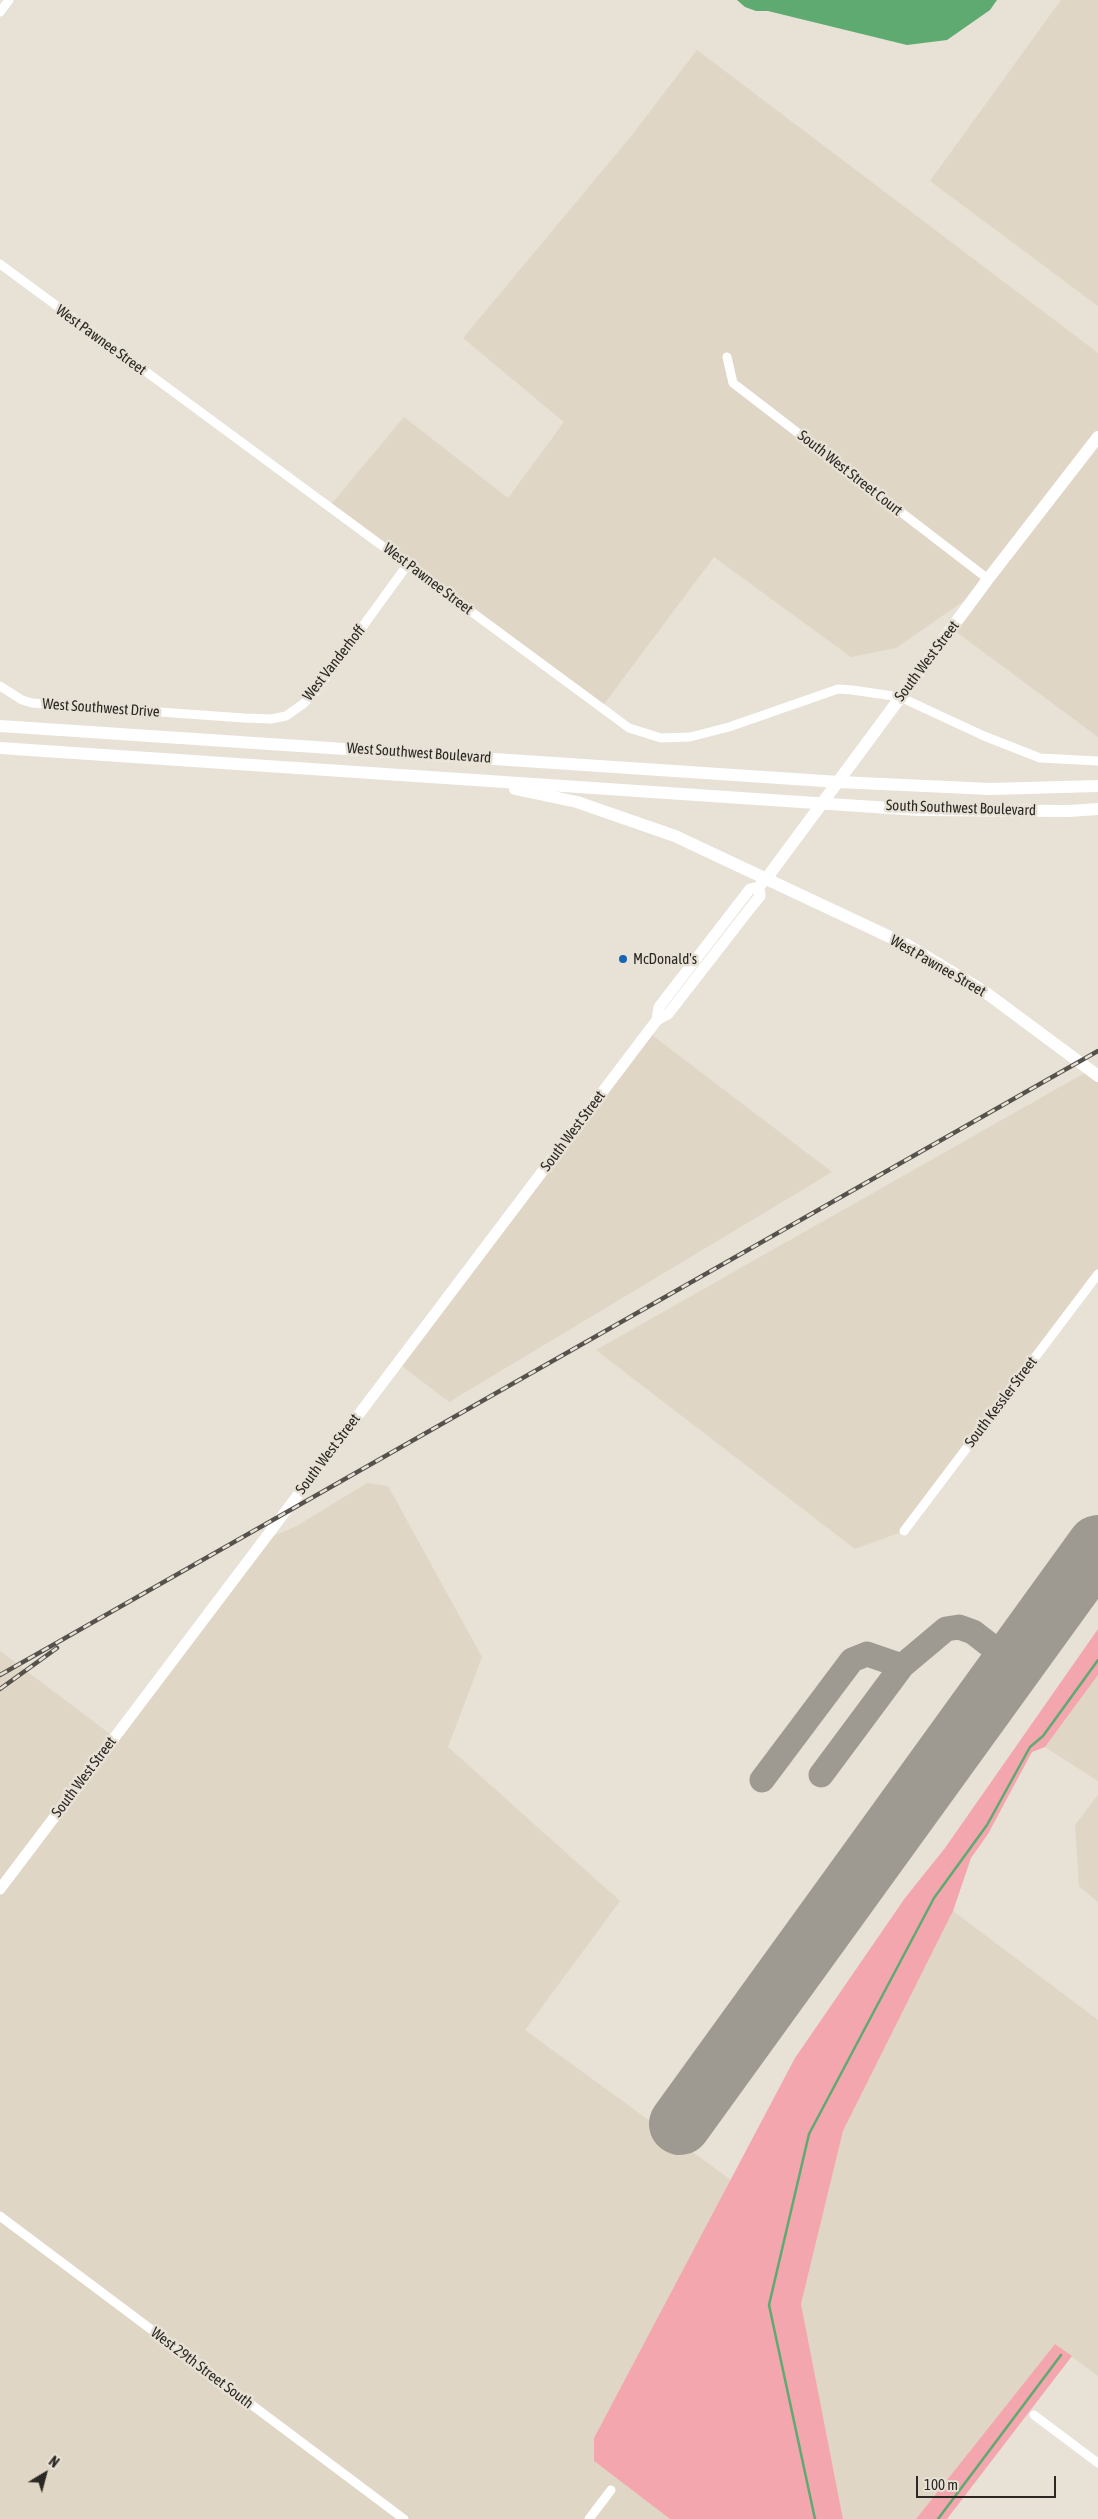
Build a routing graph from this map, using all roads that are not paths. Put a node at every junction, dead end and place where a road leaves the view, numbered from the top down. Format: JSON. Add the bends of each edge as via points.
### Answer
{"nodes":[{"id":1,"x":9,"y":0,"type":"edge"},
{"id":2,"x":0,"y":12,"type":"edge"},
{"id":3,"x":0,"y":264,"type":"edge"},
{"id":4,"x":727,"y":357,"type":"dead end"},
{"id":5,"x":1098,"y":437,"type":"edge"},
{"id":6,"x":408,"y":564,"type":"junction"},
{"id":7,"x":988,"y":579,"type":"junction"},
{"id":8,"x":0,"y":686,"type":"edge"},
{"id":9,"x":900,"y":697,"type":"junction"},
{"id":10,"x":206,"y":716,"type":"joint"},
{"id":11,"x":0,"y":726,"type":"edge"},
{"id":12,"x":0,"y":748,"type":"edge"},
{"id":13,"x":1098,"y":761,"type":"edge"},
{"id":14,"x":474,"y":780,"type":"junction"},
{"id":15,"x":839,"y":782,"type":"junction"},
{"id":16,"x":1098,"y":786,"type":"edge"},
{"id":17,"x":824,"y":802,"type":"junction"},
{"id":18,"x":1098,"y":809,"type":"edge"},
{"id":19,"x":762,"y":882,"type":"junction"},
{"id":20,"x":1098,"y":1076,"type":"edge"},
{"id":21,"x":1098,"y":1274,"type":"edge"},
{"id":22,"x":904,"y":1531,"type":"dead end"},
{"id":23,"x":0,"y":1889,"type":"edge"},
{"id":24,"x":0,"y":2216,"type":"edge"},
{"id":25,"x":1034,"y":2415,"type":"dead end"},
{"id":26,"x":1098,"y":2463,"type":"edge"},
{"id":27,"x":611,"y":2490,"type":"dead end"},
{"id":28,"x":404,"y":2519,"type":"edge"},
{"id":29,"x":590,"y":2519,"type":"edge"}],
"edges":[{"from":1,"to":2,"type":"street"},
{"from":3,"to":6,"type":"street","name":"West Pawnee Street"},
{"from":4,"to":7,"type":"street","name":"South West Street Court","via":[[733,383]]},
{"from":5,"to":7,"type":"main road","name":"South West Street"},
{"from":6,"to":9,"type":"street","name":"West Pawnee Street","via":[[629,728],[661,738],[690,737],[729,727],[838,689]]},
{"from":6,"to":10,"type":"street","name":"West Vanderhoff","via":[[314,692],[296,710],[270,719]]},
{"from":7,"to":9,"type":"main road","name":"South West Street"},
{"from":8,"to":10,"type":"street","name":"West Southwest Drive","via":[[32,703]]},
{"from":9,"to":13,"type":"street","name":"West Pawnee Street","via":[[1040,758]]},
{"from":9,"to":15,"type":"main road","name":"South West Street"},
{"from":11,"to":15,"type":"main road","name":"West Southwest Boulevard"},
{"from":12,"to":14,"type":"main road","name":"West Southwest Boulevard"},
{"from":14,"to":17,"type":"main road","name":"West Southwest Boulevard"},
{"from":14,"to":19,"type":"main road","name":"West Pawnee Street","via":[[577,802],[674,836]]},
{"from":15,"to":16,"type":"main road","name":"South Southwest Boulevard","via":[[990,789]]},
{"from":15,"to":17,"type":"main road","name":"South West Street"},
{"from":17,"to":18,"type":"main road","name":"South Southwest Boulevard","via":[[919,810]]},
{"from":17,"to":19,"type":"main road","name":"South West Street"},
{"from":19,"to":20,"type":"main road","name":"West Pawnee Street","via":[[907,946],[954,972]]},
{"from":19,"to":23,"type":"street","name":"South West Street","via":[[760,896],[668,1014],[657,1020]]},
{"from":21,"to":22,"type":"street","name":"South Kessler Street"},
{"from":24,"to":28,"type":"street","name":"West 29th Street South"},
{"from":25,"to":26,"type":"street"},
{"from":27,"to":29,"type":"street"}]}
